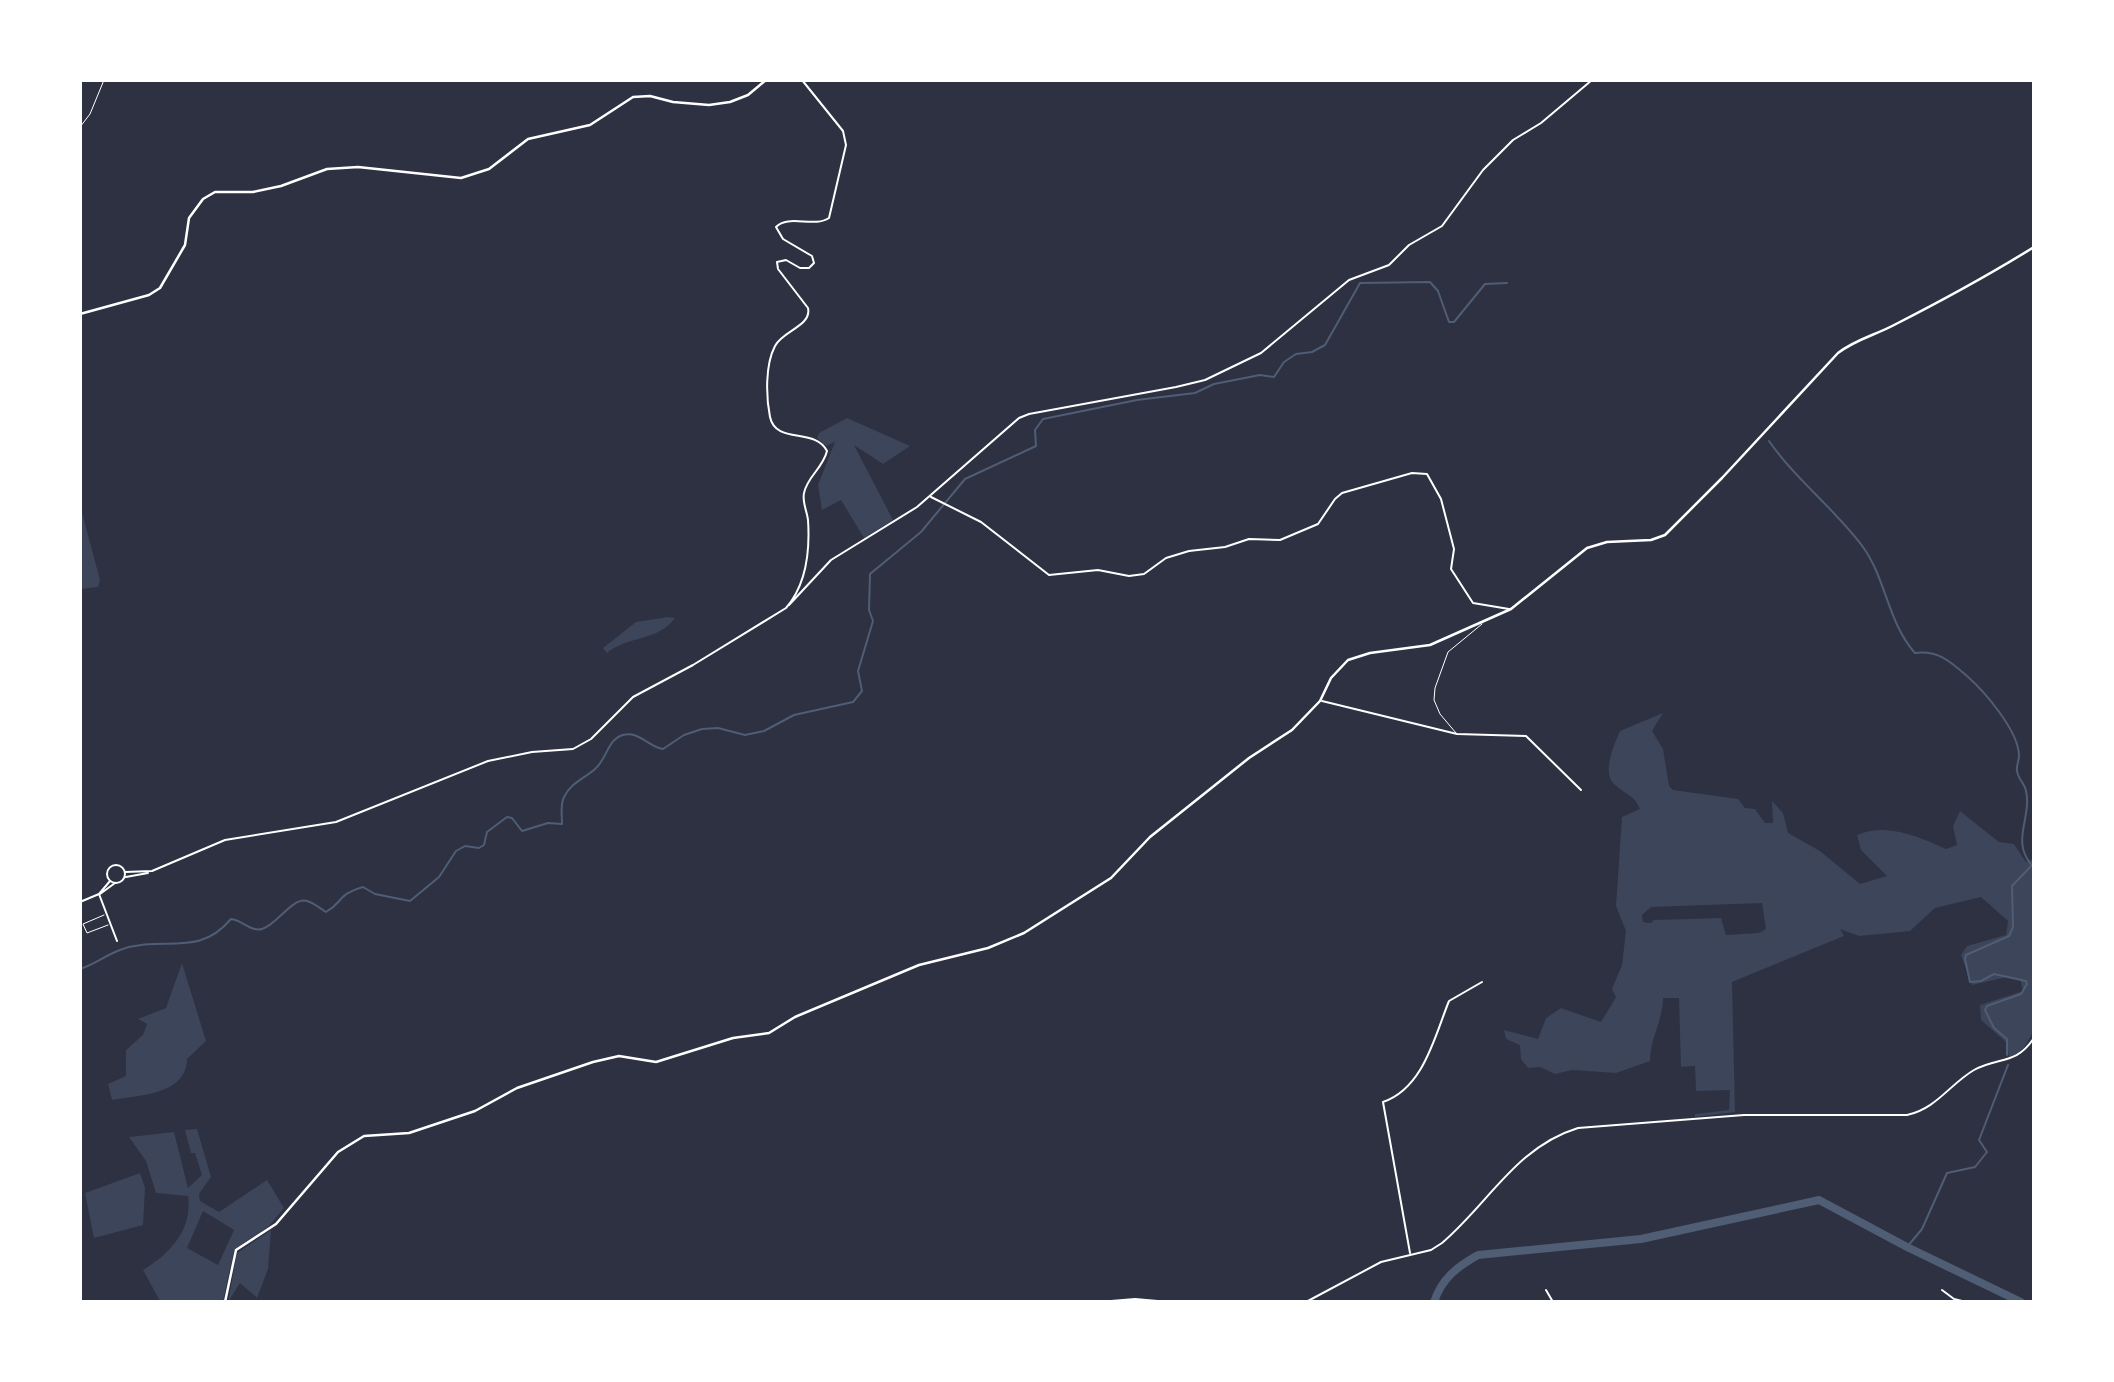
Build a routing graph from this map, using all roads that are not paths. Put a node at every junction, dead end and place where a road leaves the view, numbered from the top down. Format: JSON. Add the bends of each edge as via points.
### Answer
{"nodes":[{"id":1,"x":766,"y":80,"type":"edge"},
{"id":2,"x":802,"y":80,"type":"edge"},
{"id":3,"x":1592,"y":80,"type":"edge"},
{"id":4,"x":2034,"y":247,"type":"edge"},
{"id":5,"x":80,"y":314,"type":"edge"},
{"id":6,"x":930,"y":496,"type":"junction"},
{"id":7,"x":786,"y":608,"type":"junction"},
{"id":8,"x":1511,"y":609,"type":"junction"},
{"id":9,"x":1483,"y":622,"type":"junction"},
{"id":10,"x":1320,"y":701,"type":"junction"},
{"id":11,"x":1457,"y":734,"type":"junction"},
{"id":12,"x":1581,"y":790,"type":"dead end"},
{"id":13,"x":152,"y":871,"type":"junction"},
{"id":14,"x":125,"y":872,"type":"junction"},
{"id":15,"x":125,"y":877,"type":"junction"},
{"id":16,"x":110,"y":880,"type":"junction"},
{"id":17,"x":116,"y":883,"type":"junction"},
{"id":18,"x":99,"y":894,"type":"junction"},
{"id":19,"x":80,"y":902,"type":"edge"},
{"id":20,"x":106,"y":914,"type":"junction"},
{"id":21,"x":110,"y":924,"type":"junction"},
{"id":22,"x":117,"y":941,"type":"dead end"},
{"id":23,"x":1482,"y":982,"type":"dead end"},
{"id":24,"x":2034,"y":1038,"type":"edge"},
{"id":25,"x":1410,"y":1254,"type":"junction"},
{"id":26,"x":1546,"y":1290,"type":"dead end"},
{"id":27,"x":1942,"y":1290,"type":"dead end"},
{"id":28,"x":225,"y":1301,"type":"edge"},
{"id":29,"x":1099,"y":1301,"type":"edge"},
{"id":30,"x":1169,"y":1301,"type":"edge"},
{"id":31,"x":1306,"y":1301,"type":"edge"},
{"id":32,"x":1553,"y":1301,"type":"edge"},
{"id":33,"x":1966,"y":1301,"type":"edge"}],
"edges":[{"from":1,"to":5,"type":"street","via":[[748,95],[709,105],[633,97],[590,125],[528,139],[489,169],[461,178],[358,167],[327,169],[253,192],[215,192],[203,199],[189,218],[185,245],[160,288]]},
{"from":2,"to":7,"type":"street","via":[[843,131],[846,145],[829,218],[776,227],[783,239],[812,257],[814,263],[800,268],[786,260],[778,262],[778,269],[809,314],[774,346],[769,367],[770,420],[781,432],[816,439],[827,451],[803,497],[807,554],[801,584]]},
{"from":3,"to":6,"type":"street","via":[[1513,140],[1483,170],[1442,226],[1409,245],[1388,265],[1349,280],[1261,353],[1205,380],[1029,414],[1009,425]]},
{"from":4,"to":8,"type":"street","via":[[1958,293],[1877,334],[1857,339],[1838,353],[1665,535],[1587,548]]},
{"from":6,"to":7,"type":"street","via":[[831,560]]},
{"from":6,"to":8,"type":"street","via":[[981,522],[1049,575],[1098,570],[1129,576],[1144,574],[1166,558],[1189,551],[1249,539],[1280,540],[1318,524],[1342,493],[1404,475],[1427,474],[1441,499],[1456,555],[1451,569],[1455,577],[1473,603]]},
{"from":7,"to":13,"type":"street","via":[[633,696],[591,739],[573,750],[488,761],[337,822],[225,840]]},
{"from":8,"to":9,"type":"street"},
{"from":9,"to":10,"type":"street","via":[[1430,645],[1348,660],[1331,678]]},
{"from":9,"to":11,"type":"lane","via":[[1448,652],[1435,688],[1440,714]]},
{"from":10,"to":11,"type":"street"},
{"from":10,"to":28,"type":"street","via":[[1292,730],[1249,758],[1150,838],[1111,878],[1024,933],[988,948],[919,965],[769,1032],[656,1062],[619,1056],[593,1062],[409,1133],[364,1136],[351,1142],[276,1224],[236,1250]]},
{"from":11,"to":12,"type":"street","via":[[1526,736]]},
{"from":13,"to":14,"type":"street"},
{"from":13,"to":15,"type":"street"},
{"from":14,"to":15,"type":"street"},
{"from":14,"to":16,"type":"street","via":[[113,865],[108,872]]},
{"from":15,"to":17,"type":"street"},
{"from":16,"to":17,"type":"street"},
{"from":16,"to":18,"type":"street"},
{"from":17,"to":18,"type":"street"},
{"from":18,"to":19,"type":"street"},
{"from":18,"to":20,"type":"street"},
{"from":20,"to":21,"type":"street"},
{"from":20,"to":21,"type":"lane","via":[[83,924],[87,933]]},
{"from":21,"to":22,"type":"street"},
{"from":23,"to":25,"type":"street","via":[[1450,1001],[1422,1066],[1382,1102]]},
{"from":24,"to":25,"type":"street","via":[[2019,1056],[1973,1070],[1928,1107],[1907,1115],[1744,1115],[1578,1128],[1558,1134],[1524,1156],[1441,1243]]},
{"from":25,"to":31,"type":"street","via":[[1364,1269]]},
{"from":26,"to":32,"type":"street"},
{"from":27,"to":33,"type":"street"},
{"from":29,"to":30,"type":"street"}]}
